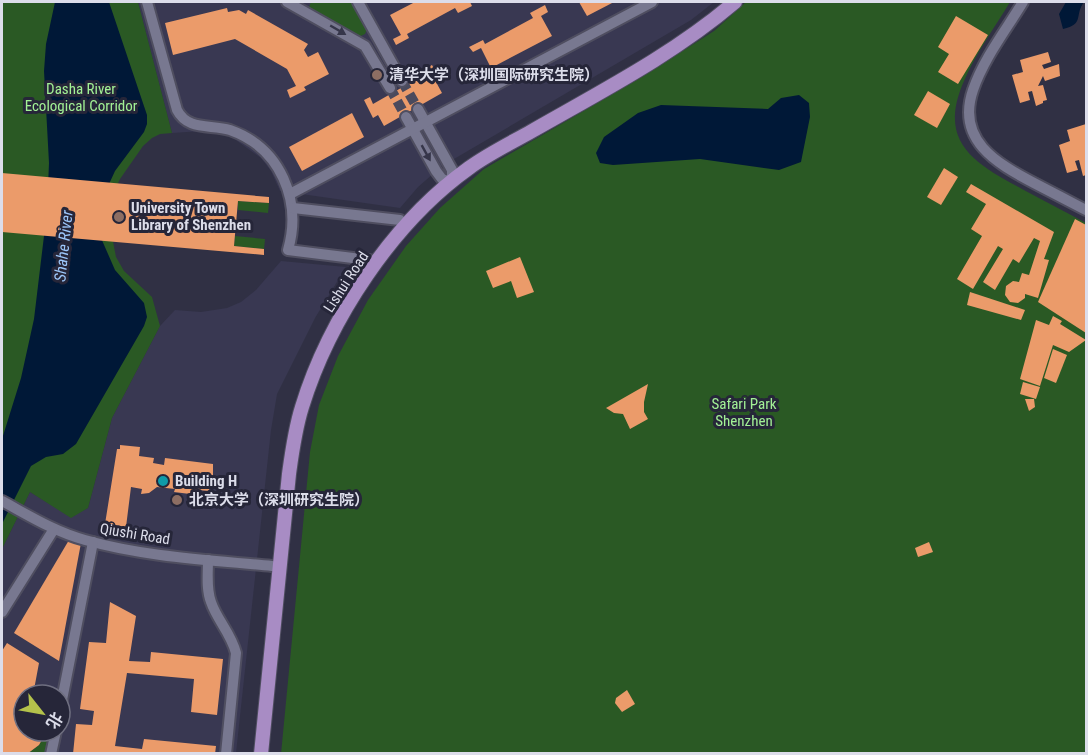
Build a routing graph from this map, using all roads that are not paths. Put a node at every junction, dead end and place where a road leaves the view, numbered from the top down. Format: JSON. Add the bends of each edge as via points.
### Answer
{"nodes":[{"id":1,"x":147,"y":2,"type":"edge"},
{"id":2,"x":287,"y":2,"type":"edge"},
{"id":3,"x":358,"y":2,"type":"edge"},
{"id":4,"x":652,"y":2,"type":"edge"},
{"id":5,"x":723,"y":2,"type":"edge"},
{"id":6,"x":735,"y":2,"type":"edge"},
{"id":7,"x":1023,"y":2,"type":"edge"},
{"id":8,"x":402,"y":81,"type":"tunnel mouth"},
{"id":9,"x":390,"y":88,"type":"tunnel mouth"},
{"id":10,"x":418,"y":109,"type":"tunnel mouth"},
{"id":11,"x":406,"y":117,"type":"tunnel mouth"},
{"id":12,"x":425,"y":122,"type":"junction"},
{"id":13,"x":412,"y":129,"type":"junction"},
{"id":14,"x":449,"y":177,"type":"junction"},
{"id":15,"x":290,"y":194,"type":"junction"},
{"id":16,"x":293,"y":208,"type":"junction"},
{"id":17,"x":1086,"y":210,"type":"edge"},
{"id":18,"x":400,"y":220,"type":"junction"},
{"id":19,"x":369,"y":260,"type":"junction"},
{"id":20,"x":2,"y":501,"type":"edge"},
{"id":21,"x":54,"y":529,"type":"junction"},
{"id":22,"x":93,"y":542,"type":"junction"},
{"id":23,"x":208,"y":560,"type":"junction"},
{"id":24,"x":272,"y":566,"type":"junction"},
{"id":25,"x":2,"y":612,"type":"edge"},
{"id":26,"x":65,"y":683,"type":"edge"},
{"id":27,"x":226,"y":753,"type":"edge"},
{"id":28,"x":253,"y":753,"type":"edge"},
{"id":29,"x":261,"y":753,"type":"edge"}],
"edges":[{"from":1,"to":15,"type":"street","via":[[180,115],[191,124],[227,129],[254,142],[276,165]]},
{"from":2,"to":9,"type":"street","one_way":true,"via":[[365,46]]},
{"from":3,"to":8,"type":"street"},
{"from":4,"to":12,"type":"street"},
{"from":5,"to":14,"type":"main road","name":"Lishui Road","via":[[659,48],[465,159]]},
{"from":6,"to":14,"type":"main road","name":"Lishui Road","via":[[670,51]]},
{"from":7,"to":17,"type":"street","via":[[973,91],[970,110],[976,140],[1006,168]]},
{"from":10,"to":12,"type":"street"},
{"from":11,"to":13,"type":"street"},
{"from":12,"to":13,"type":"street"},
{"from":12,"to":14,"type":"street"},
{"from":13,"to":14,"type":"street","one_way":true},
{"from":13,"to":15,"type":"street"},
{"from":14,"to":18,"type":"main road","name":"Lishui Road","via":[[427,191]]},
{"from":14,"to":29,"type":"main road","name":"Lishui Road","via":[[367,277],[333,334],[302,408],[289,474]]},
{"from":15,"to":16,"type":"street"},
{"from":16,"to":18,"type":"street"},
{"from":16,"to":19,"type":"street","via":[[288,250]]},
{"from":18,"to":19,"type":"main road","name":"Lishui Road"},
{"from":19,"to":24,"type":"main road","name":"Lishui Road","via":[[327,330],[295,406],[281,474]]},
{"from":20,"to":21,"type":"street","name":"Qiushi Road"},
{"from":21,"to":22,"type":"street","name":"Qiushi Road"},
{"from":21,"to":25,"type":"street"},
{"from":22,"to":23,"type":"street","name":"Qiushi Road"},
{"from":22,"to":26,"type":"street"},
{"from":23,"to":24,"type":"street","name":"Qiushi Road"},
{"from":23,"to":27,"type":"street","via":[[211,604],[236,653]]},
{"from":24,"to":28,"type":"main road","name":"Lishui Road"}]}
